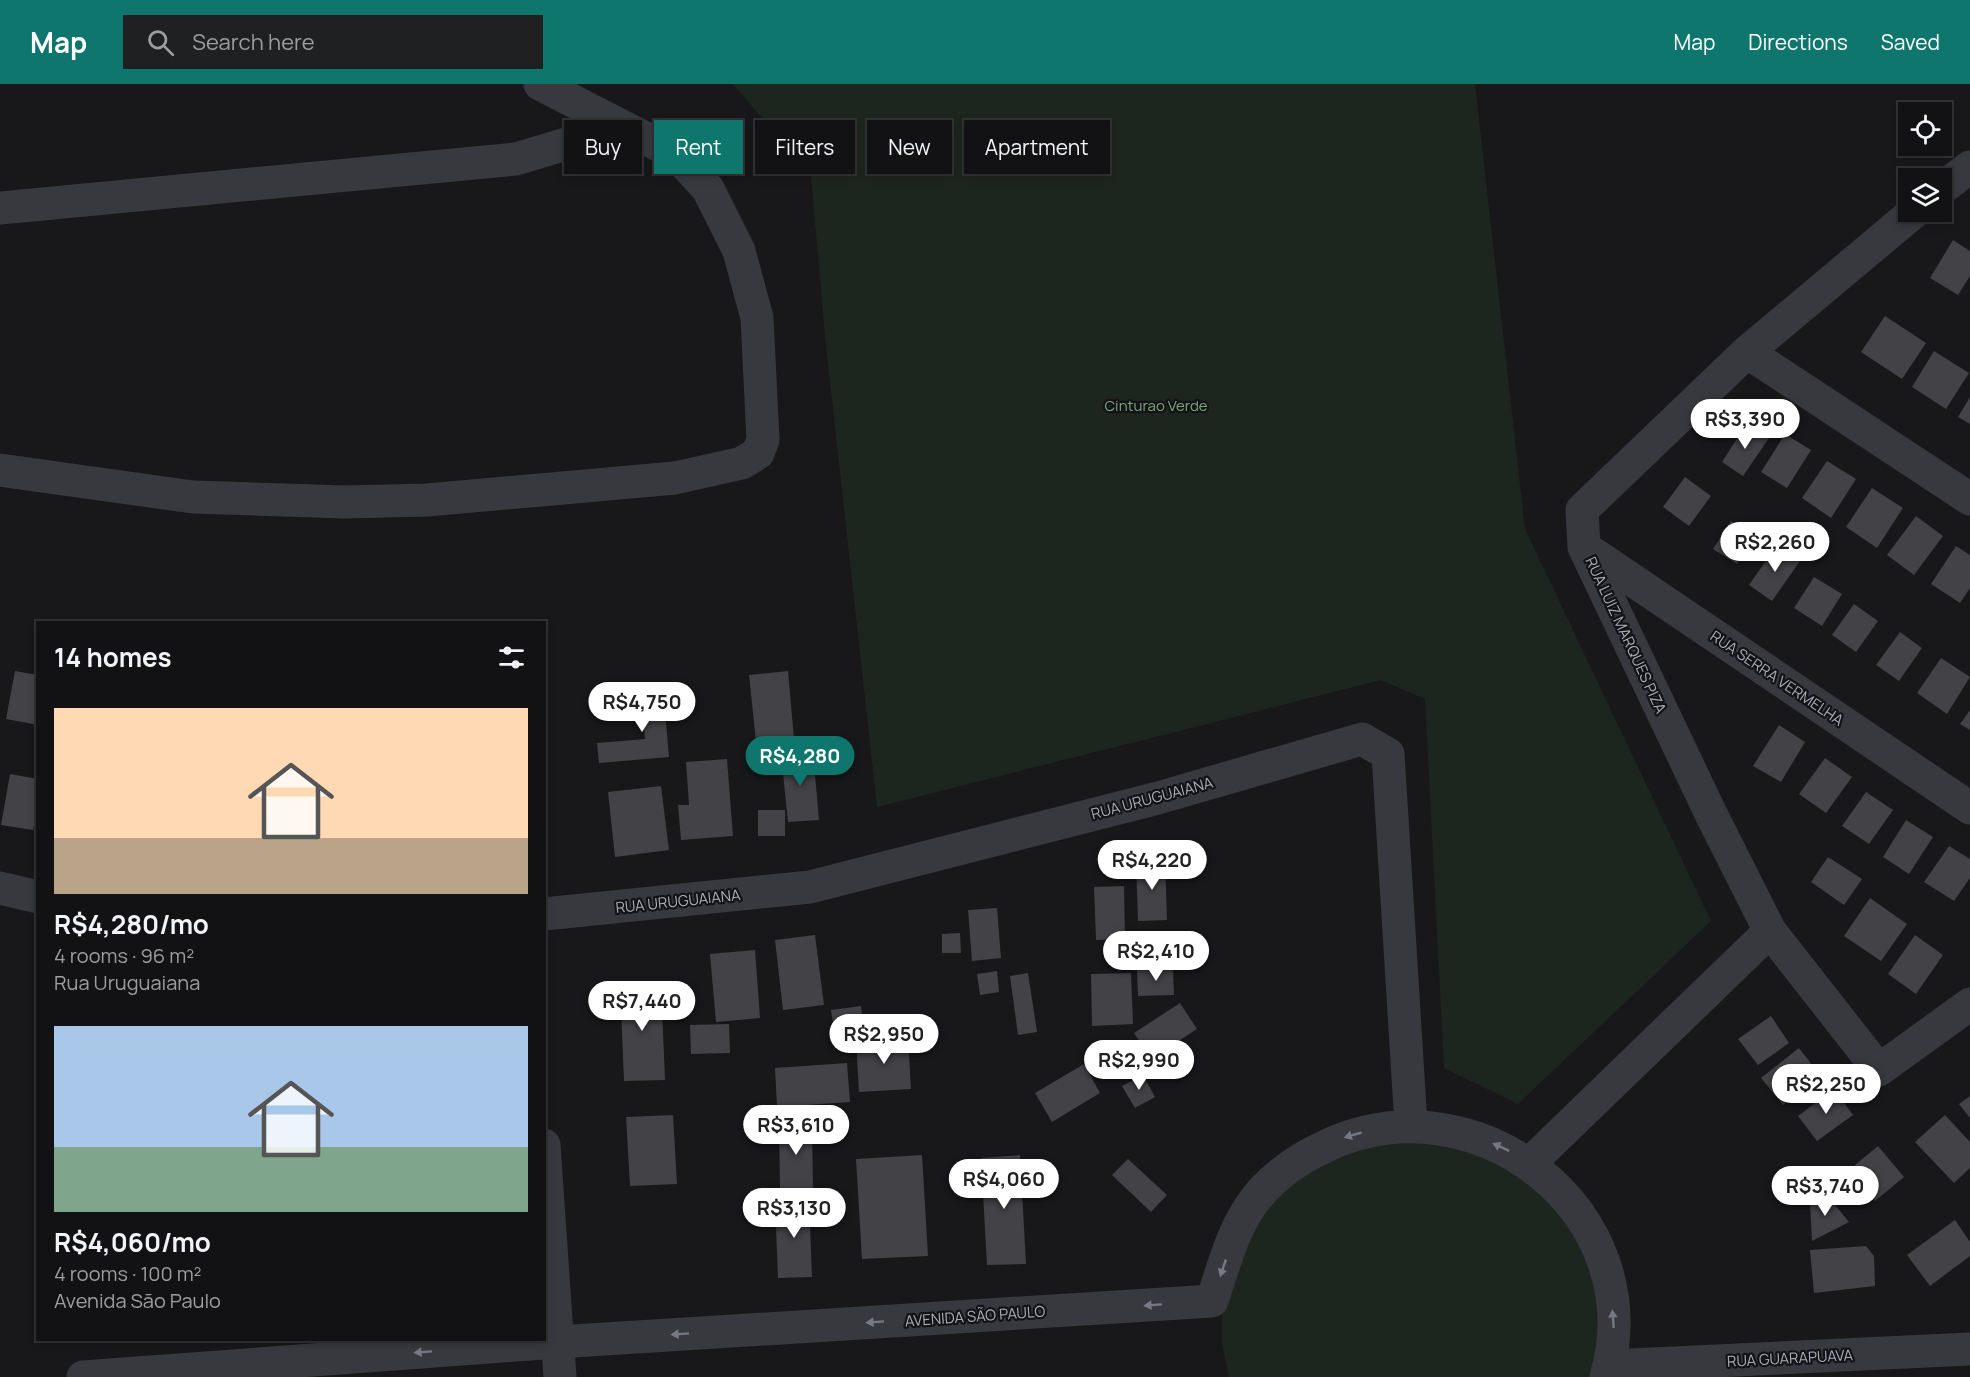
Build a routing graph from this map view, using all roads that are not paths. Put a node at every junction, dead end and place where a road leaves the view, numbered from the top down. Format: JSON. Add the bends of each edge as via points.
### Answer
{"nodes":[{"id":1,"x":540,"y":84,"type":"edge"},
{"id":2,"x":602,"y":118,"type":"junction"},
{"id":3,"x":0,"y":208,"type":"edge"},
{"id":4,"x":1902,"y":222,"type":"edge"},
{"id":5,"x":1747,"y":352,"type":"junction"},
{"id":6,"x":0,"y":470,"type":"edge"},
{"id":7,"x":1970,"y":500,"type":"edge"},
{"id":8,"x":1584,"y":547,"type":"junction"},
{"id":9,"x":1970,"y":808,"type":"edge"},
{"id":10,"x":0,"y":888,"type":"edge"},
{"id":11,"x":36,"y":897,"type":"edge"},
{"id":12,"x":546,"y":914,"type":"edge"},
{"id":13,"x":1770,"y":931,"type":"junction"},
{"id":14,"x":1970,"y":1004,"type":"edge"},
{"id":15,"x":1411,"y":1125,"type":"junction"},
{"id":16,"x":1529,"y":1164,"type":"junction"},
{"id":17,"x":546,"y":1175,"type":"edge"},
{"id":18,"x":557,"y":1342,"type":"junction"},
{"id":19,"x":1970,"y":1349,"type":"edge"},
{"id":20,"x":1608,"y":1371,"type":"edge"},
{"id":21,"x":83,"y":1377,"type":"edge"},
{"id":22,"x":560,"y":1377,"type":"edge"}],
"edges":[{"from":1,"to":2,"type":"street"},
{"from":2,"to":3,"type":"street","via":[[576,141],[516,159]]},
{"from":2,"to":6,"type":"street","via":[[676,154],[708,189],[739,251],[757,318],[763,440],[758,453],[742,464],[675,478],[583,487],[427,500],[344,502],[193,497]]},
{"from":4,"to":5,"type":"street","name":"RUA LUIZ MARQUES PIZA"},
{"from":5,"to":7,"type":"street"},
{"from":5,"to":8,"type":"street","name":"RUA LUIZ MARQUES PIZA","via":[[1582,510]]},
{"from":8,"to":9,"type":"street","name":"RUA SERRA VERMELHA"},
{"from":8,"to":13,"type":"street","name":"RUA LUIZ MARQUES PIZA"},
{"from":10,"to":11,"type":"street"},
{"from":12,"to":15,"type":"street","name":"RUA URUGUAIANA","via":[[810,887],[1158,798],[1362,739],[1388,754]]},
{"from":13,"to":14,"type":"street","name":"RUA LUIZ MARQUES PIZA","via":[[1879,1070]]},
{"from":13,"to":16,"type":"street"},
{"from":16,"to":15,"type":"street","name":"AVENIDA SÃO PAULO","one_way":true,"via":[[1479,1137],[1446,1128]]},
{"from":15,"to":18,"type":"street","name":"AVENIDA SÃO PAULO","one_way":true,"via":[[1373,1129],[1342,1138],[1282,1172],[1256,1199],[1238,1228],[1212,1301]]},
{"from":20,"to":16,"type":"street","name":"AVENIDA SÃO PAULO","one_way":true,"via":[[1614,1328],[1610,1289],[1600,1255],[1585,1224],[1564,1195]]},
{"from":17,"to":18,"type":"street"},
{"from":18,"to":21,"type":"street","name":"AVENIDA SÃO PAULO","one_way":true},
{"from":18,"to":22,"type":"street"},
{"from":19,"to":20,"type":"street","name":"RUA GUARAPUAVA"}]}
